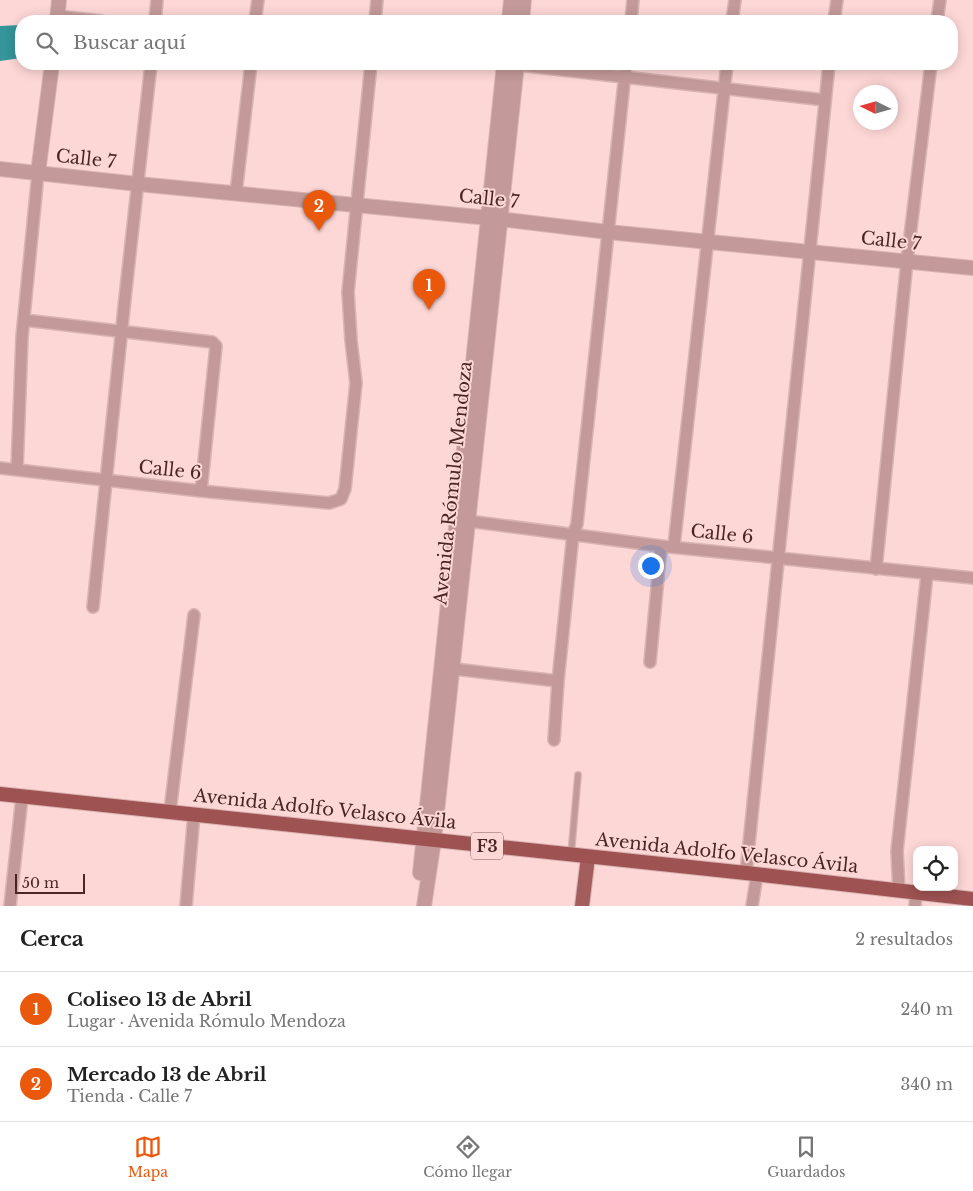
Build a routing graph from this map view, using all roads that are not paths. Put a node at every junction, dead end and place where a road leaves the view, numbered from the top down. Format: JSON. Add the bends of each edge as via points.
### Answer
{"nodes":[{"id":1,"x":59,"y":0,"type":"edge"},
{"id":2,"x":157,"y":0,"type":"edge"},
{"id":3,"x":258,"y":0,"type":"edge"},
{"id":4,"x":377,"y":0,"type":"edge"},
{"id":5,"x":511,"y":0,"type":"edge"},
{"id":6,"x":524,"y":0,"type":"edge"},
{"id":7,"x":633,"y":0,"type":"edge"},
{"id":8,"x":735,"y":0,"type":"edge"},
{"id":9,"x":837,"y":0,"type":"edge"},
{"id":10,"x":940,"y":0,"type":"edge"},
{"id":11,"x":57,"y":15,"type":"edge"},
{"id":12,"x":156,"y":15,"type":"edge"},
{"id":13,"x":256,"y":15,"type":"edge"},
{"id":14,"x":376,"y":15,"type":"edge"},
{"id":15,"x":510,"y":15,"type":"edge"},
{"id":16,"x":523,"y":15,"type":"edge"},
{"id":17,"x":632,"y":15,"type":"edge"},
{"id":18,"x":733,"y":15,"type":"edge"},
{"id":19,"x":835,"y":15,"type":"edge"},
{"id":20,"x":938,"y":15,"type":"edge"},
{"id":21,"x":51,"y":70,"type":"edge"},
{"id":22,"x":150,"y":70,"type":"edge"},
{"id":23,"x":249,"y":70,"type":"edge"},
{"id":24,"x":369,"y":70,"type":"edge"},
{"id":25,"x":508,"y":70,"type":"edge"},
{"id":26,"x":563,"y":70,"type":"edge"},
{"id":27,"x":626,"y":70,"type":"edge"},
{"id":28,"x":726,"y":70,"type":"edge"},
{"id":29,"x":828,"y":70,"type":"edge"},
{"id":30,"x":929,"y":70,"type":"edge"},
{"id":31,"x":625,"y":77,"type":"junction"},
{"id":32,"x":724,"y":89,"type":"junction"},
{"id":33,"x":825,"y":100,"type":"junction"},
{"id":34,"x":0,"y":168,"type":"edge"},
{"id":35,"x":38,"y":173,"type":"junction"},
{"id":36,"x":138,"y":184,"type":"junction"},
{"id":37,"x":236,"y":193,"type":"junction"},
{"id":38,"x":356,"y":205,"type":"junction"},
{"id":39,"x":494,"y":218,"type":"junction"},
{"id":40,"x":608,"y":232,"type":"junction"},
{"id":41,"x":707,"y":242,"type":"junction"},
{"id":42,"x":809,"y":251,"type":"junction"},
{"id":43,"x":907,"y":261,"type":"junction"},
{"id":44,"x":973,"y":268,"type":"edge"},
{"id":45,"x":24,"y":320,"type":"junction"},
{"id":46,"x":122,"y":332,"type":"junction"},
{"id":47,"x":0,"y":468,"type":"edge"},
{"id":48,"x":17,"y":470,"type":"junction"},
{"id":49,"x":106,"y":480,"type":"junction"},
{"id":50,"x":201,"y":491,"type":"junction"},
{"id":51,"x":468,"y":520,"type":"junction"},
{"id":52,"x":573,"y":534,"type":"junction"},
{"id":53,"x":661,"y":546,"type":"junction"},
{"id":54,"x":674,"y":546,"type":"junction"},
{"id":55,"x":778,"y":557,"type":"junction"},
{"id":56,"x":876,"y":569,"type":"junction"},
{"id":57,"x":927,"y":574,"type":"junction"},
{"id":58,"x":973,"y":577,"type":"edge"},
{"id":59,"x":94,"y":607,"type":"dead end"},
{"id":60,"x":194,"y":615,"type":"dead end"},
{"id":61,"x":650,"y":662,"type":"dead end"},
{"id":62,"x":447,"y":668,"type":"junction"},
{"id":63,"x":558,"y":680,"type":"junction"},
{"id":64,"x":554,"y":740,"type":"dead end"},
{"id":65,"x":578,"y":774,"type":"dead end"},
{"id":66,"x":0,"y":794,"type":"edge"},
{"id":67,"x":22,"y":797,"type":"junction"},
{"id":68,"x":170,"y":811,"type":"junction"},
{"id":69,"x":194,"y":814,"type":"junction"},
{"id":70,"x":429,"y":839,"type":"junction"},
{"id":71,"x":571,"y":855,"type":"junction"},
{"id":72,"x":588,"y":857,"type":"junction"},
{"id":73,"x":752,"y":874,"type":"junction"},
{"id":74,"x":899,"y":891,"type":"junction"},
{"id":75,"x":973,"y":899,"type":"edge"},
{"id":76,"x":916,"y":900,"type":"edge"},
{"id":77,"x":10,"y":906,"type":"edge"},
{"id":78,"x":186,"y":906,"type":"edge"},
{"id":79,"x":415,"y":906,"type":"edge"},
{"id":80,"x":424,"y":906,"type":"edge"},
{"id":81,"x":582,"y":906,"type":"edge"},
{"id":82,"x":752,"y":906,"type":"edge"}],
"edges":[{"from":1,"to":11,"type":"street"},
{"from":2,"to":12,"type":"street"},
{"from":3,"to":13,"type":"street"},
{"from":4,"to":14,"type":"street"},
{"from":5,"to":15,"type":"street"},
{"from":6,"to":16,"type":"street"},
{"from":7,"to":17,"type":"street"},
{"from":8,"to":18,"type":"street"},
{"from":9,"to":19,"type":"street"},
{"from":10,"to":20,"type":"street"},
{"from":21,"to":35,"type":"street"},
{"from":22,"to":36,"type":"street"},
{"from":23,"to":37,"type":"street"},
{"from":24,"to":38,"type":"street"},
{"from":25,"to":39,"type":"street","name":"Avenida Rómulo Mendoza"},
{"from":26,"to":31,"type":"street"},
{"from":27,"to":31,"type":"street"},
{"from":28,"to":32,"type":"street"},
{"from":29,"to":33,"type":"street"},
{"from":30,"to":43,"type":"street"},
{"from":31,"to":32,"type":"street"},
{"from":31,"to":40,"type":"street"},
{"from":32,"to":33,"type":"street"},
{"from":32,"to":41,"type":"street"},
{"from":33,"to":42,"type":"street"},
{"from":34,"to":35,"type":"street","name":"Calle 7"},
{"from":35,"to":36,"type":"street","name":"Calle 7"},
{"from":35,"to":45,"type":"street"},
{"from":36,"to":37,"type":"street","name":"Calle 7"},
{"from":36,"to":46,"type":"street"},
{"from":37,"to":38,"type":"street","name":"Calle 7"},
{"from":38,"to":39,"type":"street","name":"Calle 7"},
{"from":38,"to":50,"type":"street","name":"Calle 6","via":[[348,292],[356,383],[346,489],[341,499],[329,503]]},
{"from":39,"to":40,"type":"street","name":"Calle 7"},
{"from":39,"to":51,"type":"street","name":"Avenida Rómulo Mendoza"},
{"from":39,"to":62,"type":"street","name":"Avenida Rómulo Mendoza"},
{"from":40,"to":41,"type":"street","name":"Calle 7"},
{"from":40,"to":52,"type":"street","via":[[577,524]]},
{"from":41,"to":42,"type":"street","name":"Calle 7"},
{"from":41,"to":54,"type":"street"},
{"from":42,"to":43,"type":"street","name":"Calle 7"},
{"from":42,"to":55,"type":"street"},
{"from":43,"to":44,"type":"street","name":"Calle 7"},
{"from":43,"to":56,"type":"street"},
{"from":45,"to":46,"type":"street"},
{"from":45,"to":48,"type":"street"},
{"from":46,"to":49,"type":"street"},
{"from":46,"to":50,"type":"street","via":[[212,342],[216,346]]},
{"from":47,"to":48,"type":"street","name":"Calle 6"},
{"from":48,"to":49,"type":"street","name":"Calle 6"},
{"from":49,"to":50,"type":"street","name":"Calle 6"},
{"from":49,"to":59,"type":"street"},
{"from":51,"to":52,"type":"street","name":"Calle 6"},
{"from":51,"to":62,"type":"street","name":"Avenida Rómulo Mendoza"},
{"from":52,"to":53,"type":"street","name":"Calle 6"},
{"from":52,"to":63,"type":"street"},
{"from":53,"to":54,"type":"street","name":"Calle 6"},
{"from":53,"to":61,"type":"street"},
{"from":54,"to":55,"type":"street","name":"Calle 6"},
{"from":55,"to":56,"type":"street","name":"Calle 6"},
{"from":55,"to":73,"type":"street"},
{"from":56,"to":57,"type":"street","name":"Calle 6"},
{"from":57,"to":58,"type":"street","name":"Calle 6"},
{"from":57,"to":74,"type":"street","via":[[897,852]]},
{"from":60,"to":68,"type":"street"},
{"from":62,"to":63,"type":"street"},
{"from":62,"to":70,"type":"street","name":"Avenida Rómulo Mendoza"},
{"from":63,"to":64,"type":"street"},
{"from":65,"to":71,"type":"lane"},
{"from":66,"to":67,"type":"highway","name":"Avenida Adolfo Velasco Ávila","number":"F3"},
{"from":67,"to":68,"type":"highway","name":"Avenida Adolfo Velasco Ávila","number":"F3"},
{"from":67,"to":77,"type":"street"},
{"from":68,"to":69,"type":"highway","name":"Avenida Adolfo Velasco Ávila","number":"F3"},
{"from":69,"to":70,"type":"highway","name":"Avenida Adolfo Velasco Ávila","number":"F3"},
{"from":69,"to":78,"type":"street"},
{"from":70,"to":71,"type":"highway","name":"Avenida Adolfo Velasco Ávila","number":"F3"},
{"from":70,"to":79,"type":"street","name":"Avenida Rómulo Mendoza"},
{"from":70,"to":80,"type":"street","name":"Avenida Rómulo Mendoza"},
{"from":71,"to":72,"type":"highway","name":"Avenida Adolfo Velasco Ávila","number":"F3"},
{"from":72,"to":73,"type":"highway","name":"Avenida Adolfo Velasco Ávila","number":"F3"},
{"from":72,"to":81,"type":"main road"},
{"from":73,"to":74,"type":"highway","name":"Avenida Adolfo Velasco Ávila","number":"F3"},
{"from":73,"to":82,"type":"street"},
{"from":74,"to":76,"type":"highway","name":"Avenida Adolfo Velasco Ávila","number":"F3"},
{"from":75,"to":76,"type":"highway","name":"Avenida Adolfo Velasco Ávila","number":"F3"}]}
